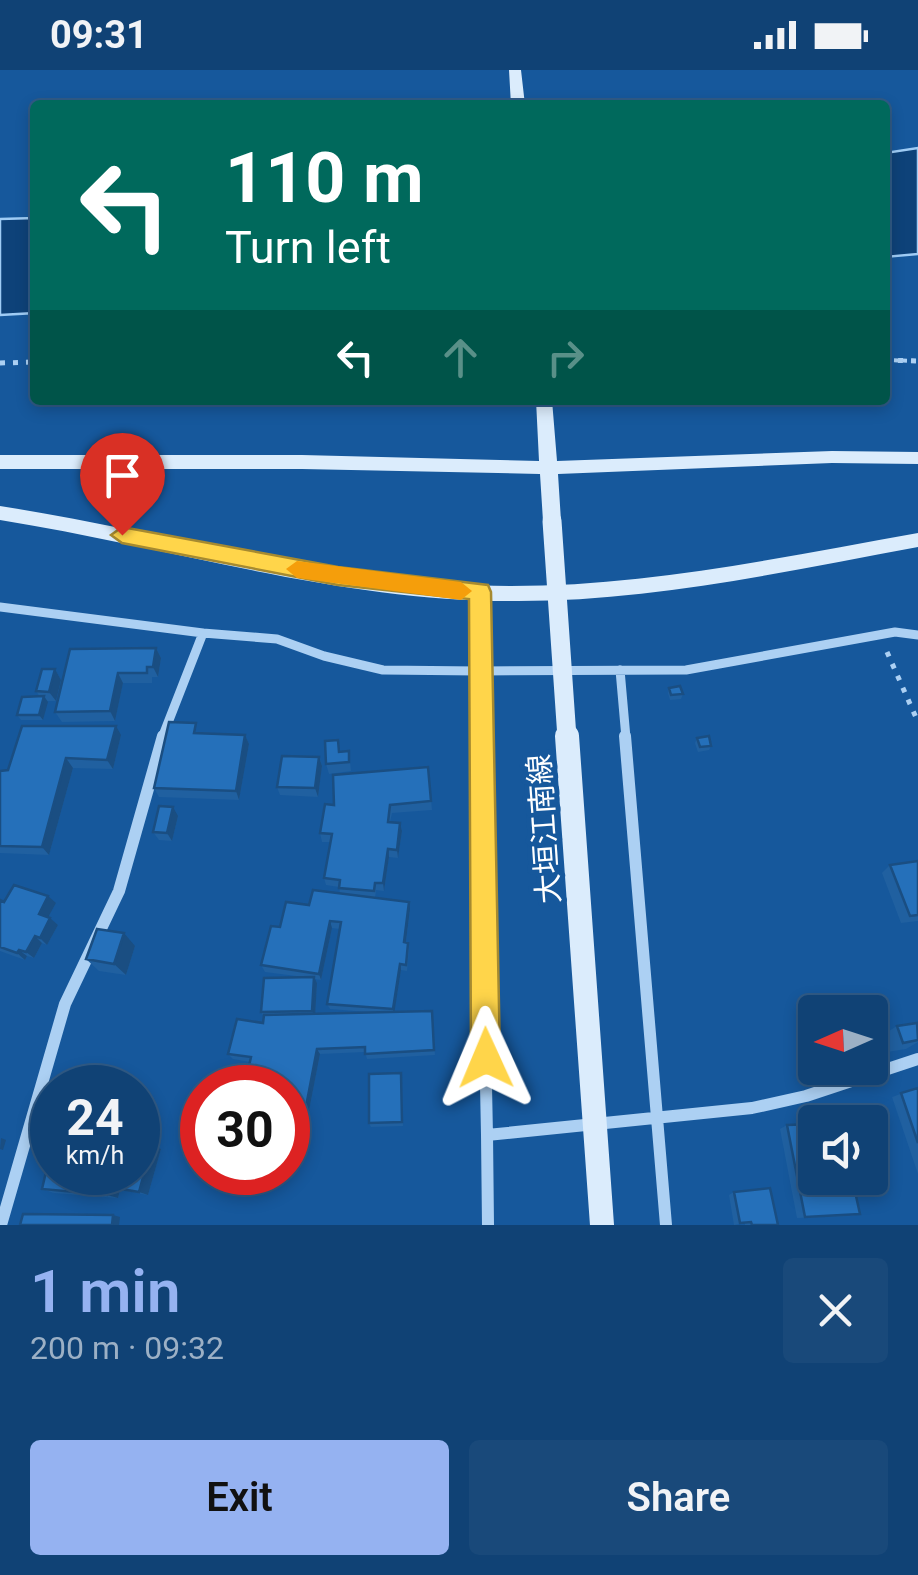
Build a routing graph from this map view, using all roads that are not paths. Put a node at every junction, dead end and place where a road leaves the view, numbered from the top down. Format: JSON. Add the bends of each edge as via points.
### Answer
{"nodes":[{"id":1,"x":515,"y":70,"type":"edge"},
{"id":2,"x":518,"y":100,"type":"edge"},
{"id":3,"x":544,"y":405,"type":"edge"},
{"id":4,"x":918,"y":458,"type":"edge"},
{"id":5,"x":0,"y":462,"type":"edge"},
{"id":6,"x":548,"y":468,"type":"junction"},
{"id":7,"x":0,"y":513,"type":"edge"},
{"id":8,"x":918,"y":540,"type":"edge"},
{"id":9,"x":480,"y":592,"type":"junction"},
{"id":10,"x":0,"y":608,"type":"edge"},
{"id":11,"x":203,"y":633,"type":"junction"},
{"id":12,"x":918,"y":635,"type":"edge"},
{"id":13,"x":620,"y":670,"type":"junction"},
{"id":14,"x":478,"y":671,"type":"junction"},
{"id":15,"x":918,"y":1059,"type":"edge"},
{"id":16,"x":656,"y":1120,"type":"junction"},
{"id":17,"x":487,"y":1135,"type":"junction"},
{"id":18,"x":0,"y":1225,"type":"edge"},
{"id":19,"x":488,"y":1225,"type":"edge"},
{"id":20,"x":602,"y":1225,"type":"edge"},
{"id":21,"x":666,"y":1225,"type":"edge"}],
"edges":[{"from":1,"to":2,"type":"main road"},
{"from":3,"to":6,"type":"main road","name":"大垣江南線"},
{"from":4,"to":6,"type":"main road"},
{"from":5,"to":6,"type":"main road"},
{"from":6,"to":20,"type":"main road","name":"大垣江南線","bridge":true},
{"from":7,"to":9,"type":"main road","via":[[321,573]]},
{"from":8,"to":9,"type":"main road","via":[[676,582]]},
{"from":9,"to":14,"type":"street"},
{"from":10,"to":11,"type":"street"},
{"from":11,"to":14,"type":"street","via":[[277,639],[383,670]]},
{"from":11,"to":18,"type":"street","via":[[161,740],[119,891],[64,1004]]},
{"from":12,"to":13,"type":"street","via":[[879,634],[686,670]]},
{"from":13,"to":14,"type":"street"},
{"from":13,"to":16,"type":"street"},
{"from":14,"to":17,"type":"street"},
{"from":15,"to":16,"type":"street","via":[[806,1096]]},
{"from":16,"to":17,"type":"street"},
{"from":16,"to":21,"type":"street"},
{"from":17,"to":19,"type":"street"}]}
